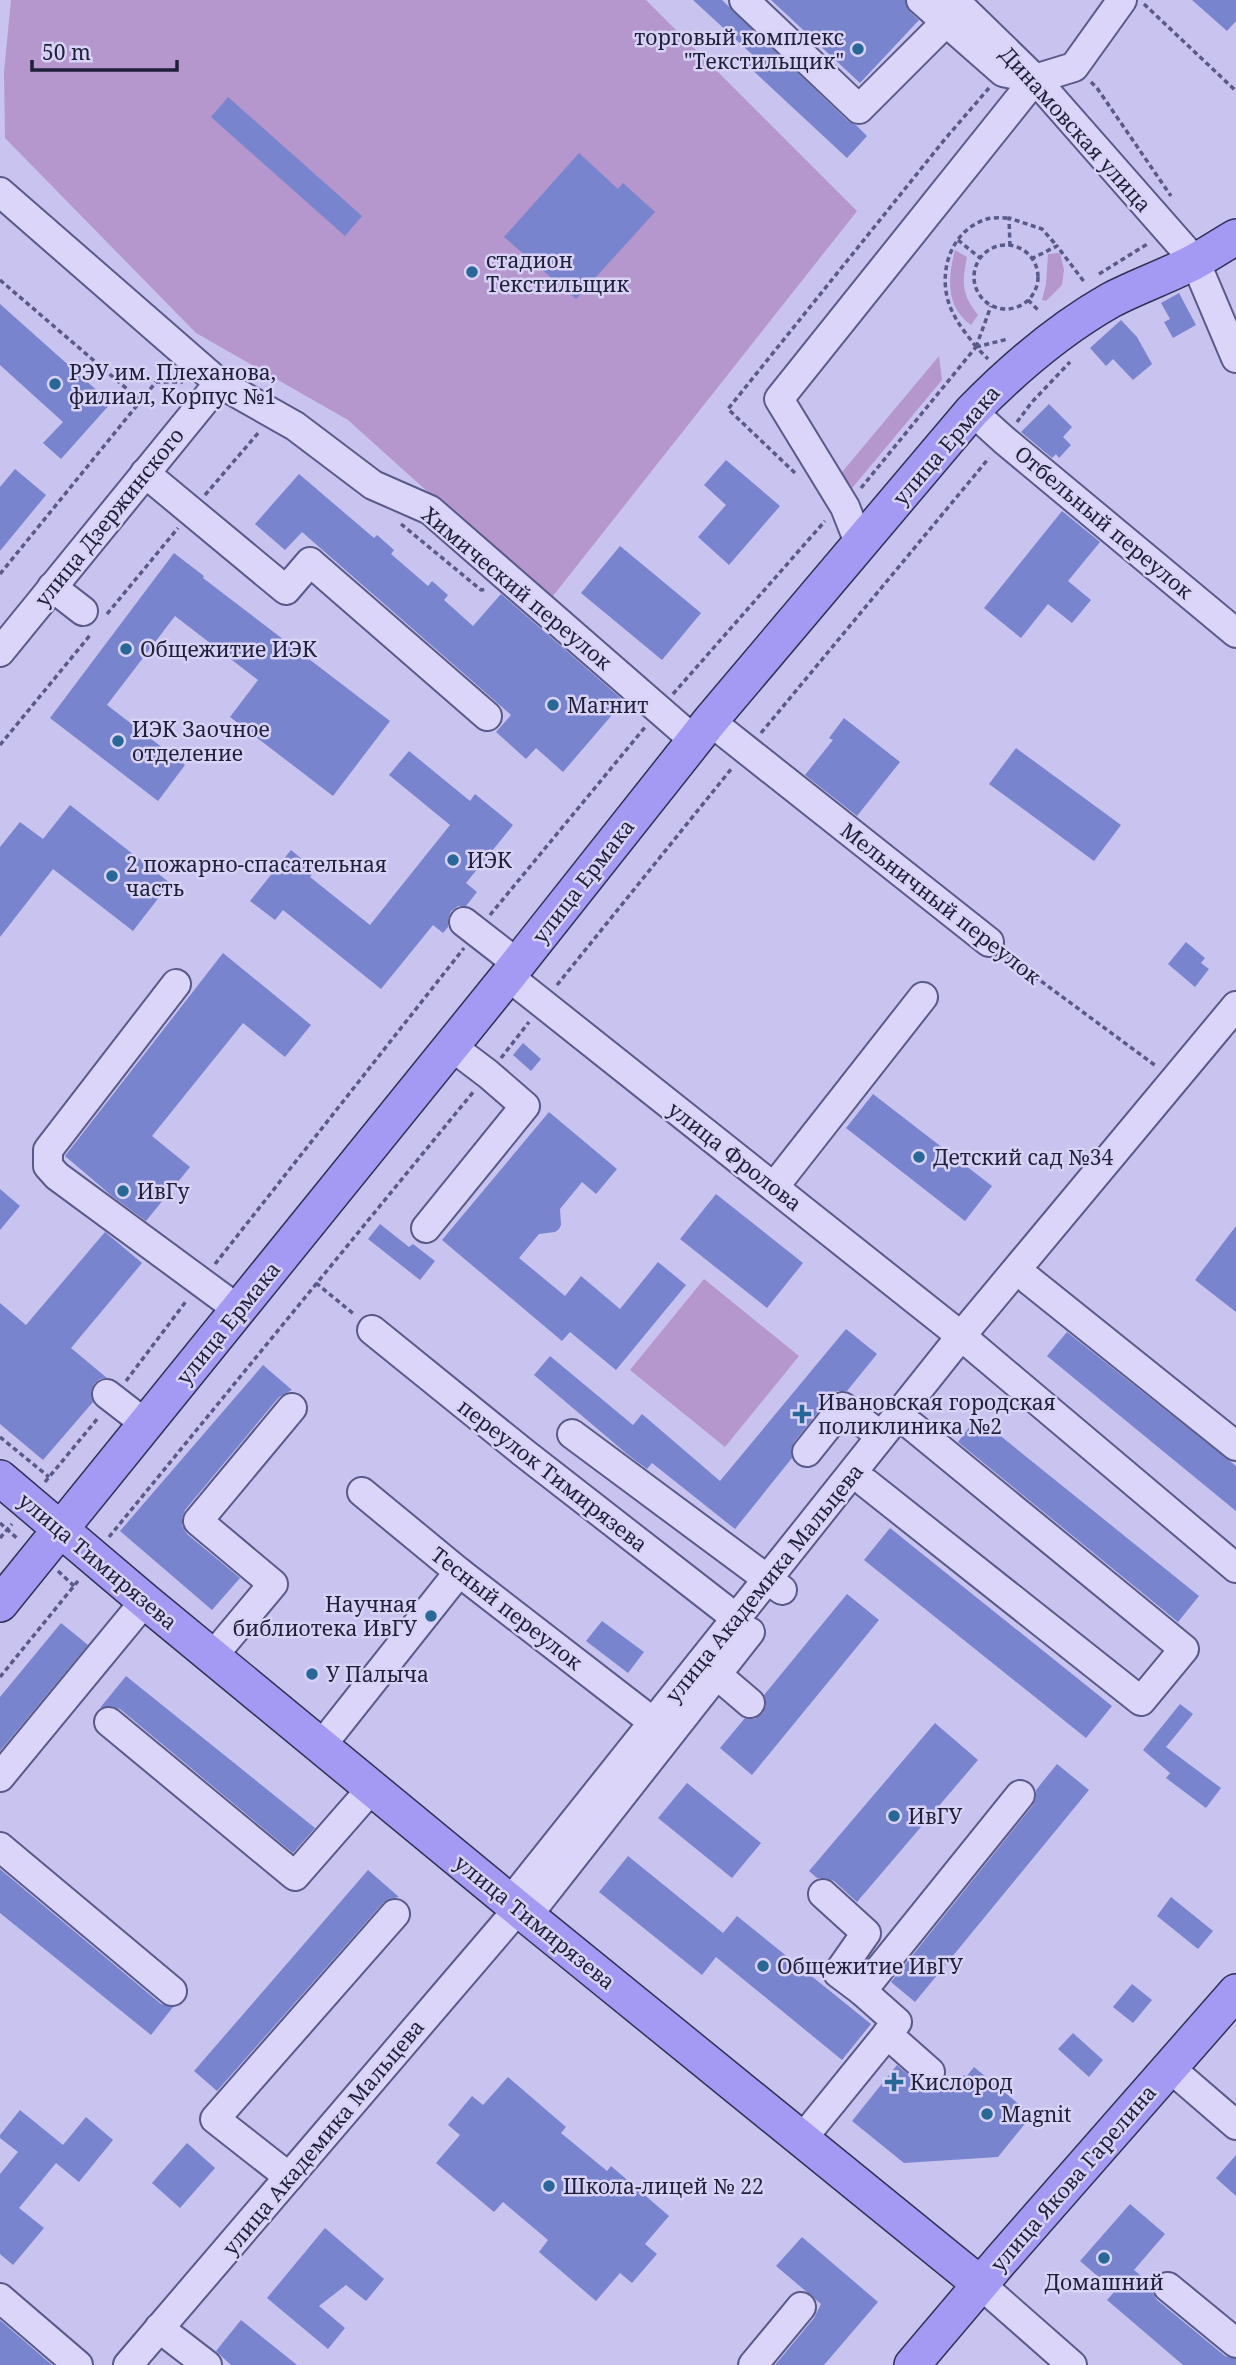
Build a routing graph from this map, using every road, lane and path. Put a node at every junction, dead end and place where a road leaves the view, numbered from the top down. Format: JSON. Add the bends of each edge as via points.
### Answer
{"nodes":[{"id":1,"x":744,"y":0,"type":"edge"},
{"id":2,"x":921,"y":0,"type":"edge"},
{"id":3,"x":1122,"y":0,"type":"edge"},
{"id":4,"x":1140,"y":0,"type":"edge"},
{"id":5,"x":961,"y":9,"type":"edge"},
{"id":6,"x":1074,"y":68,"type":"junction"},
{"id":7,"x":1035,"y":79,"type":"junction"},
{"id":8,"x":1236,"y":91,"type":"edge"},
{"id":9,"x":0,"y":192,"type":"edge"},
{"id":10,"x":1177,"y":203,"type":"dead end"},
{"id":11,"x":1009,"y":218,"type":"junction"},
{"id":12,"x":1171,"y":234,"type":"junction"},
{"id":13,"x":1236,"y":237,"type":"edge"},
{"id":14,"x":958,"y":240,"type":"junction"},
{"id":15,"x":1010,"y":246,"type":"junction"},
{"id":16,"x":1057,"y":246,"type":"junction"},
{"id":17,"x":980,"y":258,"type":"junction"},
{"id":18,"x":1031,"y":259,"type":"junction"},
{"id":19,"x":1195,"y":261,"type":"junction"},
{"id":20,"x":0,"y":280,"type":"edge"},
{"id":21,"x":1085,"y":283,"type":"junction"},
{"id":22,"x":1075,"y":289,"type":"dead end"},
{"id":23,"x":1028,"y":300,"type":"junction"},
{"id":24,"x":991,"y":306,"type":"junction"},
{"id":25,"x":1047,"y":307,"type":"dead end"},
{"id":26,"x":1040,"y":312,"type":"junction"},
{"id":27,"x":1032,"y":319,"type":"dead end"},
{"id":28,"x":1015,"y":333,"type":"dead end"},
{"id":29,"x":976,"y":347,"type":"junction"},
{"id":30,"x":1236,"y":358,"type":"edge"},
{"id":31,"x":219,"y":383,"type":"junction"},
{"id":32,"x":141,"y":401,"type":"junction"},
{"id":33,"x":1032,"y":402,"type":"dead end"},
{"id":34,"x":972,"y":411,"type":"junction"},
{"id":35,"x":1004,"y":440,"type":"junction"},
{"id":36,"x":145,"y":473,"type":"junction"},
{"id":37,"x":845,"y":507,"type":"junction"},
{"id":38,"x":860,"y":545,"type":"junction"},
{"id":39,"x":0,"y":575,"type":"edge"},
{"id":40,"x":52,"y":587,"type":"junction"},
{"id":41,"x":83,"y":611,"type":"dead end"},
{"id":42,"x":1236,"y":634,"type":"edge"},
{"id":43,"x":0,"y":652,"type":"edge"},
{"id":44,"x":659,"y":709,"type":"junction"},
{"id":45,"x":487,"y":716,"type":"dead end"},
{"id":46,"x":703,"y":731,"type":"junction"},
{"id":47,"x":747,"y":751,"type":"junction"},
{"id":48,"x":470,"y":927,"type":"junction"},
{"id":49,"x":989,"y":942,"type":"joint"},
{"id":50,"x":513,"y":970,"type":"junction"},
{"id":51,"x":176,"y":984,"type":"dead end"},
{"id":52,"x":923,"y":997,"type":"dead end"},
{"id":53,"x":544,"y":1004,"type":"junction"},
{"id":54,"x":1236,"y":1006,"type":"edge"},
{"id":55,"x":1236,"y":1033,"type":"edge"},
{"id":56,"x":452,"y":1046,"type":"junction"},
{"id":57,"x":488,"y":1074,"type":"junction"},
{"id":58,"x":1175,"y":1080,"type":"junction"},
{"id":59,"x":775,"y":1186,"type":"junction"},
{"id":60,"x":426,"y":1228,"type":"dead end"},
{"id":61,"x":1029,"y":1280,"type":"junction"},
{"id":62,"x":201,"y":1282,"type":"junction"},
{"id":63,"x":316,"y":1283,"type":"junction"},
{"id":64,"x":239,"y":1310,"type":"junction"},
{"id":65,"x":372,"y":1330,"type":"joint"},
{"id":66,"x":967,"y":1341,"type":"junction"},
{"id":67,"x":110,"y":1396,"type":"junction"},
{"id":68,"x":292,"y":1408,"type":"dead end"},
{"id":69,"x":147,"y":1425,"type":"junction"},
{"id":70,"x":912,"y":1426,"type":"junction"},
{"id":71,"x":572,"y":1434,"type":"dead end"},
{"id":72,"x":0,"y":1437,"type":"edge"},
{"id":73,"x":881,"y":1437,"type":"junction"},
{"id":74,"x":1236,"y":1446,"type":"edge"},
{"id":75,"x":807,"y":1452,"type":"dead end"},
{"id":76,"x":0,"y":1478,"type":"edge"},
{"id":77,"x":866,"y":1483,"type":"junction"},
{"id":78,"x":362,"y":1492,"type":"dead end"},
{"id":79,"x":29,"y":1503,"type":"junction"},
{"id":80,"x":0,"y":1522,"type":"edge"},
{"id":81,"x":62,"y":1529,"type":"junction"},
{"id":82,"x":0,"y":1538,"type":"edge"},
{"id":83,"x":19,"y":1539,"type":"dead end"},
{"id":84,"x":94,"y":1558,"type":"junction"},
{"id":85,"x":1236,"y":1568,"type":"edge"},
{"id":86,"x":459,"y":1572,"type":"junction"},
{"id":87,"x":775,"y":1584,"type":"junction"},
{"id":88,"x":145,"y":1601,"type":"junction"},
{"id":89,"x":0,"y":1604,"type":"edge"},
{"id":90,"x":736,"y":1618,"type":"junction"},
{"id":91,"x":212,"y":1657,"type":"junction"},
{"id":92,"x":716,"y":1674,"type":"junction"},
{"id":93,"x":0,"y":1677,"type":"edge"},
{"id":94,"x":750,"y":1703,"type":"dead end"},
{"id":95,"x":109,"y":1722,"type":"dead end"},
{"id":96,"x":653,"y":1722,"type":"junction"},
{"id":97,"x":321,"y":1746,"type":"junction"},
{"id":98,"x":0,"y":1777,"type":"edge"},
{"id":99,"x":372,"y":1788,"type":"junction"},
{"id":100,"x":1020,"y":1795,"type":"dead end"},
{"id":101,"x":0,"y":1847,"type":"edge"},
{"id":102,"x":823,"y":1894,"type":"dead end"},
{"id":103,"x":518,"y":1909,"type":"junction"},
{"id":104,"x":395,"y":1914,"type":"dead end"},
{"id":105,"x":173,"y":1991,"type":"dead end"},
{"id":106,"x":862,"y":1991,"type":"junction"},
{"id":107,"x":1236,"y":1992,"type":"edge"},
{"id":108,"x":887,"y":2034,"type":"junction"},
{"id":109,"x":1170,"y":2068,"type":"junction"},
{"id":110,"x":930,"y":2072,"type":"dead end"},
{"id":111,"x":1236,"y":2125,"type":"edge"},
{"id":112,"x":802,"y":2139,"type":"junction"},
{"id":113,"x":289,"y":2177,"type":"junction"},
{"id":114,"x":980,"y":2284,"type":"junction"},
{"id":115,"x":1168,"y":2287,"type":"dead end"},
{"id":116,"x":0,"y":2298,"type":"edge"},
{"id":117,"x":802,"y":2306,"type":"dead end"},
{"id":118,"x":159,"y":2329,"type":"junction"},
{"id":119,"x":1236,"y":2343,"type":"edge"},
{"id":120,"x":78,"y":2365,"type":"edge"},
{"id":121,"x":128,"y":2365,"type":"edge"},
{"id":122,"x":207,"y":2365,"type":"edge"},
{"id":123,"x":753,"y":2365,"type":"edge"},
{"id":124,"x":912,"y":2365,"type":"edge"},
{"id":125,"x":1072,"y":2365,"type":"edge"}],
"edges":[{"from":1,"to":5,"type":"street","via":[[859,108]]},
{"from":2,"to":5,"type":"street","name":"Динамовская улица"},
{"from":3,"to":6,"type":"street"},
{"from":4,"to":8,"type":"path"},
{"from":5,"to":7,"type":"street","name":"Динамовская улица"},
{"from":6,"to":7,"type":"street"},
{"from":6,"to":10,"type":"path","via":[[1097,88]]},
{"from":7,"to":12,"type":"street","name":"Динамовская улица"},
{"from":7,"to":37,"type":"street","via":[[779,399]]},
{"from":9,"to":31,"type":"street","name":"Химический переулок"},
{"from":11,"to":14,"type":"path","via":[[988,219]]},
{"from":11,"to":15,"type":"path"},
{"from":11,"to":16,"type":"path","via":[[1042,229]]},
{"from":12,"to":19,"type":"street","name":"Динамовская улица"},
{"from":12,"to":21,"type":"path","via":[[1144,245]]},
{"from":13,"to":19,"type":"main road","name":"улица Ермака"},
{"from":14,"to":17,"type":"path"},
{"from":14,"to":29,"type":"path","via":[[945,266],[946,288],[953,314]]},
{"from":15,"to":17,"type":"path","via":[[999,246]]},
{"from":15,"to":18,"type":"path"},
{"from":16,"to":18,"type":"path"},
{"from":16,"to":21,"type":"path"},
{"from":17,"to":24,"type":"path","via":[[975,268],[976,290]]},
{"from":18,"to":23,"type":"path","via":[[1037,282]]},
{"from":19,"to":30,"type":"street","name":"Динамовская улица"},
{"from":19,"to":34,"type":"main road","name":"улица Ермака","via":[[1079,319],[1024,361]]},
{"from":20,"to":32,"type":"path"},
{"from":21,"to":22,"type":"path"},
{"from":23,"to":24,"type":"path","via":[[1010,309]]},
{"from":23,"to":26,"type":"path"},
{"from":24,"to":29,"type":"path"},
{"from":25,"to":26,"type":"path"},
{"from":26,"to":27,"type":"path"},
{"from":28,"to":29,"type":"path","via":[[1007,340]]},
{"from":31,"to":32,"type":"path","via":[[156,382]]},
{"from":31,"to":36,"type":"street","name":"улица Дзержинского"},
{"from":31,"to":44,"type":"street","name":"Химический переулок","via":[[295,426],[373,485],[430,510]]},
{"from":32,"to":39,"type":"path"},
{"from":33,"to":35,"type":"path"},
{"from":34,"to":35,"type":"street","name":"Отбельный переулок"},
{"from":34,"to":38,"type":"main road","name":"улица Ермака"},
{"from":35,"to":42,"type":"street","name":"Отбельный переулок"},
{"from":35,"to":47,"type":"path"},
{"from":36,"to":40,"type":"street","name":"улица Дзержинского"},
{"from":36,"to":45,"type":"street","via":[[286,590],[310,562]]},
{"from":37,"to":38,"type":"street"},
{"from":37,"to":44,"type":"path","via":[[833,513]]},
{"from":38,"to":46,"type":"main road","name":"улица Ермака"},
{"from":40,"to":41,"type":"street"},
{"from":40,"to":43,"type":"street","name":"улица Дзержинского"},
{"from":44,"to":46,"type":"street","name":"Химический переулок"},
{"from":44,"to":48,"type":"path"},
{"from":46,"to":47,"type":"street","name":"Мельничный переулок"},
{"from":46,"to":50,"type":"main road","name":"улица Ермака"},
{"from":47,"to":49,"type":"street","name":"Мельничный переулок"},
{"from":47,"to":53,"type":"path"},
{"from":48,"to":50,"type":"street","name":"улица Фролова"},
{"from":48,"to":62,"type":"path"},
{"from":49,"to":58,"type":"path","name":"Мельничный переулок"},
{"from":50,"to":53,"type":"street","name":"улица Фролова"},
{"from":50,"to":56,"type":"main road","name":"улица Ермака"},
{"from":51,"to":62,"type":"street","via":[[48,1150],[48,1166]]},
{"from":52,"to":59,"type":"street"},
{"from":53,"to":57,"type":"path"},
{"from":53,"to":59,"type":"street","name":"улица Фролова"},
{"from":54,"to":58,"type":"street","name":"улица Академика Мальцева"},
{"from":55,"to":61,"type":"street"},
{"from":56,"to":57,"type":"street"},
{"from":56,"to":64,"type":"main road","name":"улица Ермака"},
{"from":57,"to":60,"type":"street","via":[[525,1106]]},
{"from":57,"to":63,"type":"path"},
{"from":58,"to":66,"type":"street","name":"улица Академика Мальцева"},
{"from":59,"to":66,"type":"street","name":"улица Фролова"},
{"from":61,"to":66,"type":"street"},
{"from":61,"to":74,"type":"street"},
{"from":62,"to":64,"type":"street"},
{"from":62,"to":67,"type":"path"},
{"from":63,"to":65,"type":"path"},
{"from":63,"to":84,"type":"path"},
{"from":64,"to":69,"type":"main road","name":"улица Ермака"},
{"from":65,"to":90,"type":"street","name":"переулок Тимирязева"},
{"from":66,"to":70,"type":"street"},
{"from":66,"to":73,"type":"street","name":"улица Академика Мальцева"},
{"from":66,"to":85,"type":"street","name":"улица Фролова"},
{"from":67,"to":69,"type":"street"},
{"from":67,"to":79,"type":"path"},
{"from":68,"to":91,"type":"street","via":[[198,1521],[273,1584]]},
{"from":69,"to":81,"type":"main road","name":"улица Ермака"},
{"from":70,"to":77,"type":"street"},
{"from":70,"to":77,"type":"street","via":[[1184,1649],[1140,1701]]},
{"from":71,"to":87,"type":"street"},
{"from":72,"to":79,"type":"path"},
{"from":73,"to":75,"type":"street","via":[[843,1407]]},
{"from":73,"to":87,"type":"street","name":"улица Академика Мальцева"},
{"from":76,"to":79,"type":"main road","name":"улица Тимирязева"},
{"from":77,"to":87,"type":"street"},
{"from":78,"to":86,"type":"street","name":"Тесный переулок"},
{"from":79,"to":80,"type":"path"},
{"from":79,"to":81,"type":"main road","name":"улица Тимирязева"},
{"from":79,"to":82,"type":"path"},
{"from":79,"to":83,"type":"path"},
{"from":81,"to":84,"type":"main road","name":"улица Тимирязева"},
{"from":81,"to":89,"type":"main road","name":"улица Ермака"},
{"from":84,"to":88,"type":"main road","name":"улица Тимирязева"},
{"from":84,"to":93,"type":"path"},
{"from":86,"to":96,"type":"street","name":"Тесный переулок"},
{"from":86,"to":97,"type":"street"},
{"from":87,"to":90,"type":"street","name":"улица Академика Мальцева"},
{"from":87,"to":92,"type":"street"},
{"from":88,"to":91,"type":"main road","name":"улица Тимирязева"},
{"from":88,"to":98,"type":"street"},
{"from":90,"to":96,"type":"street","name":"улица Академика Мальцева"},
{"from":91,"to":97,"type":"main road","name":"улица Тимирязева"},
{"from":92,"to":94,"type":"street"},
{"from":92,"to":103,"type":"street"},
{"from":95,"to":99,"type":"street","via":[[295,1876]]},
{"from":96,"to":103,"type":"street","name":"улица Академика Мальцева"},
{"from":97,"to":99,"type":"main road","name":"улица Тимирязева"},
{"from":99,"to":103,"type":"main road","name":"улица Тимирязева"},
{"from":100,"to":106,"type":"street"},
{"from":101,"to":105,"type":"street"},
{"from":102,"to":106,"type":"street","via":[[866,1933],[838,1973]]},
{"from":103,"to":112,"type":"main road","name":"улица Тимирязева"},
{"from":103,"to":113,"type":"street","name":"улица Академика Мальцева"},
{"from":104,"to":113,"type":"street","via":[[215,2119]]},
{"from":106,"to":108,"type":"street","via":[[897,2022]]},
{"from":107,"to":109,"type":"main road","name":"улица Якова Гарелина"},
{"from":108,"to":110,"type":"street"},
{"from":108,"to":112,"type":"street"},
{"from":109,"to":111,"type":"street"},
{"from":109,"to":114,"type":"main road","name":"улица Якова Гарелина"},
{"from":112,"to":114,"type":"main road","name":"улица Тимирязева"},
{"from":113,"to":118,"type":"street","name":"улица Академика Мальцева"},
{"from":114,"to":124,"type":"main road","name":"улица Якова Гарелина"},
{"from":114,"to":125,"type":"street","name":"улица Тимирязева"},
{"from":115,"to":119,"type":"street"},
{"from":116,"to":120,"type":"street"},
{"from":117,"to":123,"type":"street"},
{"from":118,"to":121,"type":"street","name":"улица Академика Мальцева"},
{"from":118,"to":122,"type":"street"}]}
